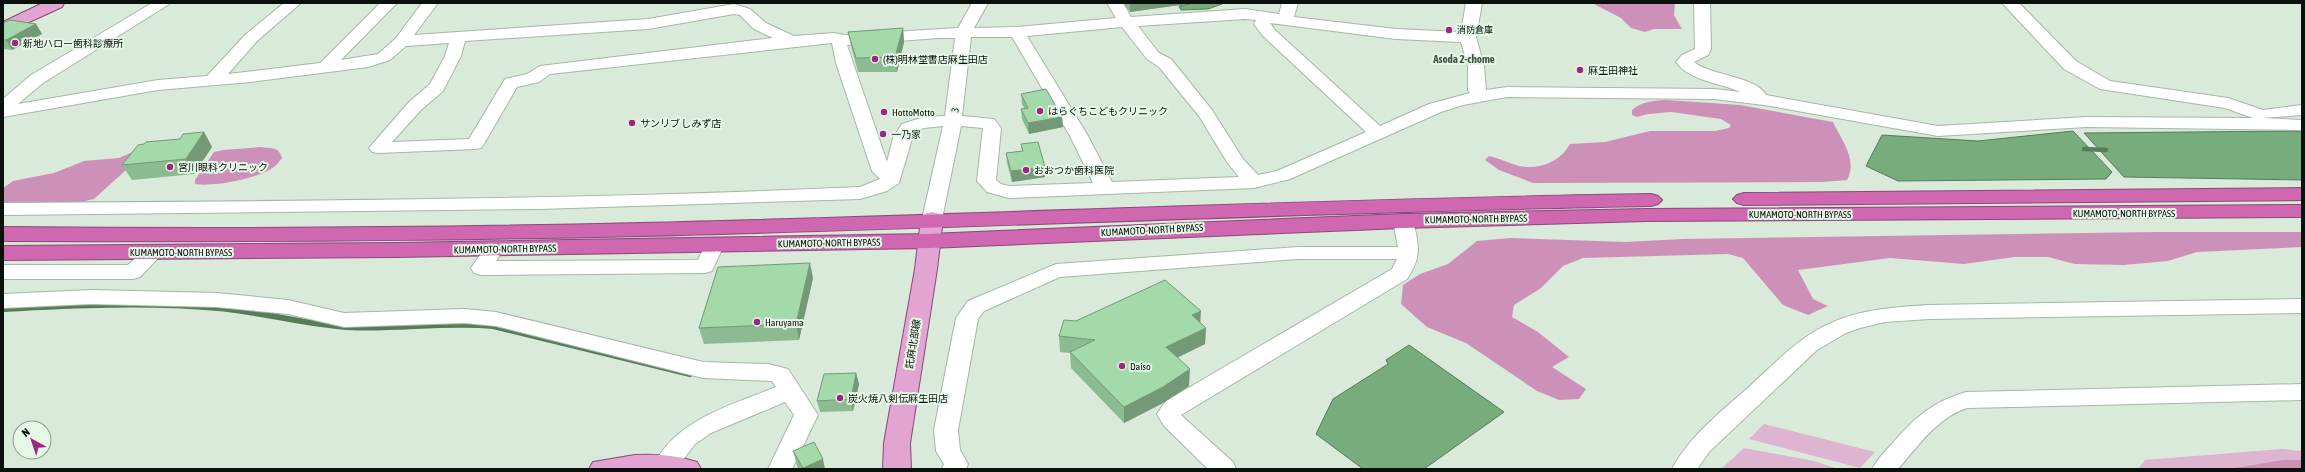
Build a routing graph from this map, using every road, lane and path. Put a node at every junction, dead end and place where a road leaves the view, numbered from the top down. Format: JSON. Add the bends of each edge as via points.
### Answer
{"nodes":[{"id":1,"x":56,"y":3,"type":"edge"},
{"id":2,"x":163,"y":3,"type":"edge"},
{"id":3,"x":293,"y":3,"type":"edge"},
{"id":4,"x":389,"y":3,"type":"edge"},
{"id":5,"x":430,"y":3,"type":"edge"},
{"id":6,"x":980,"y":3,"type":"edge"},
{"id":7,"x":1115,"y":3,"type":"edge"},
{"id":8,"x":1290,"y":3,"type":"edge"},
{"id":9,"x":1474,"y":3,"type":"edge"},
{"id":10,"x":1702,"y":3,"type":"edge"},
{"id":11,"x":2010,"y":3,"type":"edge"},
{"id":12,"x":731,"y":6,"type":"edge"},
{"id":13,"x":1265,"y":17,"type":"junction"},
{"id":14,"x":1285,"y":20,"type":"junction"},
{"id":15,"x":1127,"y":23,"type":"junction"},
{"id":16,"x":3,"y":29,"type":"edge"},
{"id":17,"x":1017,"y":32,"type":"junction"},
{"id":18,"x":964,"y":33,"type":"junction"},
{"id":19,"x":1468,"y":37,"type":"junction"},
{"id":20,"x":458,"y":38,"type":"junction"},
{"id":21,"x":402,"y":40,"type":"junction"},
{"id":22,"x":844,"y":40,"type":"junction"},
{"id":23,"x":792,"y":41,"type":"junction"},
{"id":24,"x":326,"y":67,"type":"junction"},
{"id":25,"x":212,"y":80,"type":"junction"},
{"id":26,"x":1481,"y":96,"type":"junction"},
{"id":27,"x":1764,"y":100,"type":"junction"},
{"id":28,"x":3,"y":108,"type":"edge"},
{"id":29,"x":2302,"y":110,"type":"edge"},
{"id":30,"x":3,"y":112,"type":"edge"},
{"id":31,"x":2259,"y":119,"type":"junction"},
{"id":32,"x":953,"y":121,"type":"junction"},
{"id":33,"x":2302,"y":125,"type":"edge"},
{"id":34,"x":1377,"y":134,"type":"junction"},
{"id":35,"x":892,"y":179,"type":"junction"},
{"id":36,"x":1254,"y":182,"type":"junction"},
{"id":37,"x":1105,"y":188,"type":"junction"},
{"id":38,"x":2302,"y":194,"type":"edge"},
{"id":39,"x":3,"y":209,"type":"edge"},
{"id":40,"x":2302,"y":211,"type":"edge"},
{"id":41,"x":1403,"y":220,"type":"junction"},
{"id":42,"x":930,"y":230,"type":"junction"},
{"id":43,"x":3,"y":234,"type":"edge"},
{"id":44,"x":152,"y":252,"type":"junction"},
{"id":45,"x":3,"y":253,"type":"edge"},
{"id":46,"x":1409,"y":253,"type":"junction"},
{"id":47,"x":3,"y":272,"type":"edge"},
{"id":48,"x":3,"y":301,"type":"edge"},
{"id":49,"x":2302,"y":306,"type":"edge"},
{"id":50,"x":791,"y":390,"type":"junction"},
{"id":51,"x":2302,"y":392,"type":"edge"},
{"id":52,"x":677,"y":467,"type":"edge"},
{"id":53,"x":603,"y":469,"type":"edge"},
{"id":54,"x":780,"y":469,"type":"edge"},
{"id":55,"x":897,"y":469,"type":"edge"},
{"id":56,"x":954,"y":469,"type":"edge"},
{"id":57,"x":1224,"y":469,"type":"edge"},
{"id":58,"x":1684,"y":469,"type":"edge"},
{"id":59,"x":1884,"y":469,"type":"edge"}],
"edges":[{"from":1,"to":16,"type":"main road"},
{"from":2,"to":28,"type":"street","via":[[37,79]]},
{"from":3,"to":25,"type":"street","via":[[251,38],[226,68]]},
{"from":4,"to":24,"type":"street"},
{"from":5,"to":21,"type":"street"},
{"from":6,"to":18,"type":"street","name":"3","via":[[969,18]]},
{"from":7,"to":15,"type":"street"},
{"from":8,"to":14,"type":"street"},
{"from":9,"to":19,"type":"street"},
{"from":10,"to":27,"type":"street","via":[[1703,49],[1684,62],[1696,70],[1750,89]]},
{"from":11,"to":31,"type":"street","via":[[2070,65],[2106,85],[2228,103]]},
{"from":12,"to":20,"type":"street","via":[[648,24]]},
{"from":12,"to":23,"type":"street","via":[[745,12],[760,26]]},
{"from":13,"to":14,"type":"street"},
{"from":13,"to":15,"type":"street","via":[[1227,15]]},
{"from":13,"to":34,"type":"street","via":[[1262,24],[1269,33]]},
{"from":14,"to":19,"type":"street","via":[[1396,34]]},
{"from":15,"to":17,"type":"street"},
{"from":15,"to":36,"type":"street","via":[[1153,56],[1165,63],[1187,90],[1206,114],[1236,162]]},
{"from":17,"to":18,"type":"street"},
{"from":17,"to":37,"type":"street","via":[[1079,136]]},
{"from":18,"to":22,"type":"street"},
{"from":18,"to":32,"type":"street","name":"3","via":[[960,48]]},
{"from":19,"to":26,"type":"street","via":[[1476,66],[1477,90]]},
{"from":20,"to":21,"type":"street"},
{"from":20,"to":23,"type":"street","via":[[453,56],[437,87],[410,111],[378,148],[475,144],[511,83],[533,78],[546,70]]},
{"from":21,"to":24,"type":"street","via":[[384,57],[368,62]]},
{"from":22,"to":23,"type":"street","via":[[834,38]]},
{"from":22,"to":35,"type":"street","via":[[839,44],[844,63],[876,157],[881,171]]},
{"from":24,"to":25,"type":"street"},
{"from":25,"to":30,"type":"street","via":[[150,86]]},
{"from":26,"to":27,"type":"street","via":[[1508,92],[1630,92],[1714,94]]},
{"from":26,"to":34,"type":"street","via":[[1435,108]]},
{"from":27,"to":31,"type":"street","via":[[1938,131],[2101,121]]},
{"from":29,"to":31,"type":"street"},
{"from":31,"to":33,"type":"street"},
{"from":32,"to":35,"type":"street","via":[[918,124],[909,128],[902,137]]},
{"from":32,"to":37,"type":"street","via":[[988,123],[992,128],[986,181],[994,188],[1009,192]]},
{"from":32,"to":42,"type":"street","name":"3"},
{"from":34,"to":36,"type":"street","via":[[1283,175]]},
{"from":35,"to":39,"type":"street","via":[[884,186],[860,193],[684,202]]},
{"from":36,"to":37,"type":"street"},
{"from":38,"to":42,"type":"highway","name":"KUMAMOTO-NORTH BYPASS","via":[[1552,201],[1299,207]]},
{"from":40,"to":41,"type":"highway","name":"KUMAMOTO-NORTH BYPASS","via":[[1654,215]]},
{"from":41,"to":42,"type":"highway","name":"KUMAMOTO-NORTH BYPASS"},
{"from":41,"to":46,"type":"street","via":[[1410,246]]},
{"from":42,"to":43,"type":"highway","name":"KUMAMOTO-NORTH BYPASS","via":[[669,228],[370,235]]},
{"from":42,"to":44,"type":"highway","name":"KUMAMOTO-NORTH BYPASS","via":[[714,245]]},
{"from":42,"to":55,"type":"main road","name":"託麻北部線","via":[[897,443]]},
{"from":44,"to":45,"type":"highway","name":"KUMAMOTO-NORTH BYPASS"},
{"from":44,"to":47,"type":"street","via":[[133,272]]},
{"from":46,"to":56,"type":"street","via":[[1298,253],[1056,270],[976,306],[968,318],[946,430],[948,451],[956,464]]},
{"from":46,"to":57,"type":"street","via":[[1400,274],[1174,407],[1169,414],[1172,420]]},
{"from":48,"to":50,"type":"street","via":[[91,297],[216,300],[288,307],[344,320],[464,316],[496,319],[703,370],[768,372],[780,376]]},
{"from":49,"to":58,"type":"street","via":[[1929,312],[1885,315],[1855,322],[1838,328],[1809,346],[1701,445]]},
{"from":50,"to":52,"type":"street","via":[[703,427],[687,438]]},
{"from":50,"to":54,"type":"street","via":[[806,415]]},
{"from":51,"to":59,"type":"street","via":[[1965,400],[1944,409],[1930,419]]},
{"from":52,"to":53,"type":"main road","via":[[629,464]]}]}
